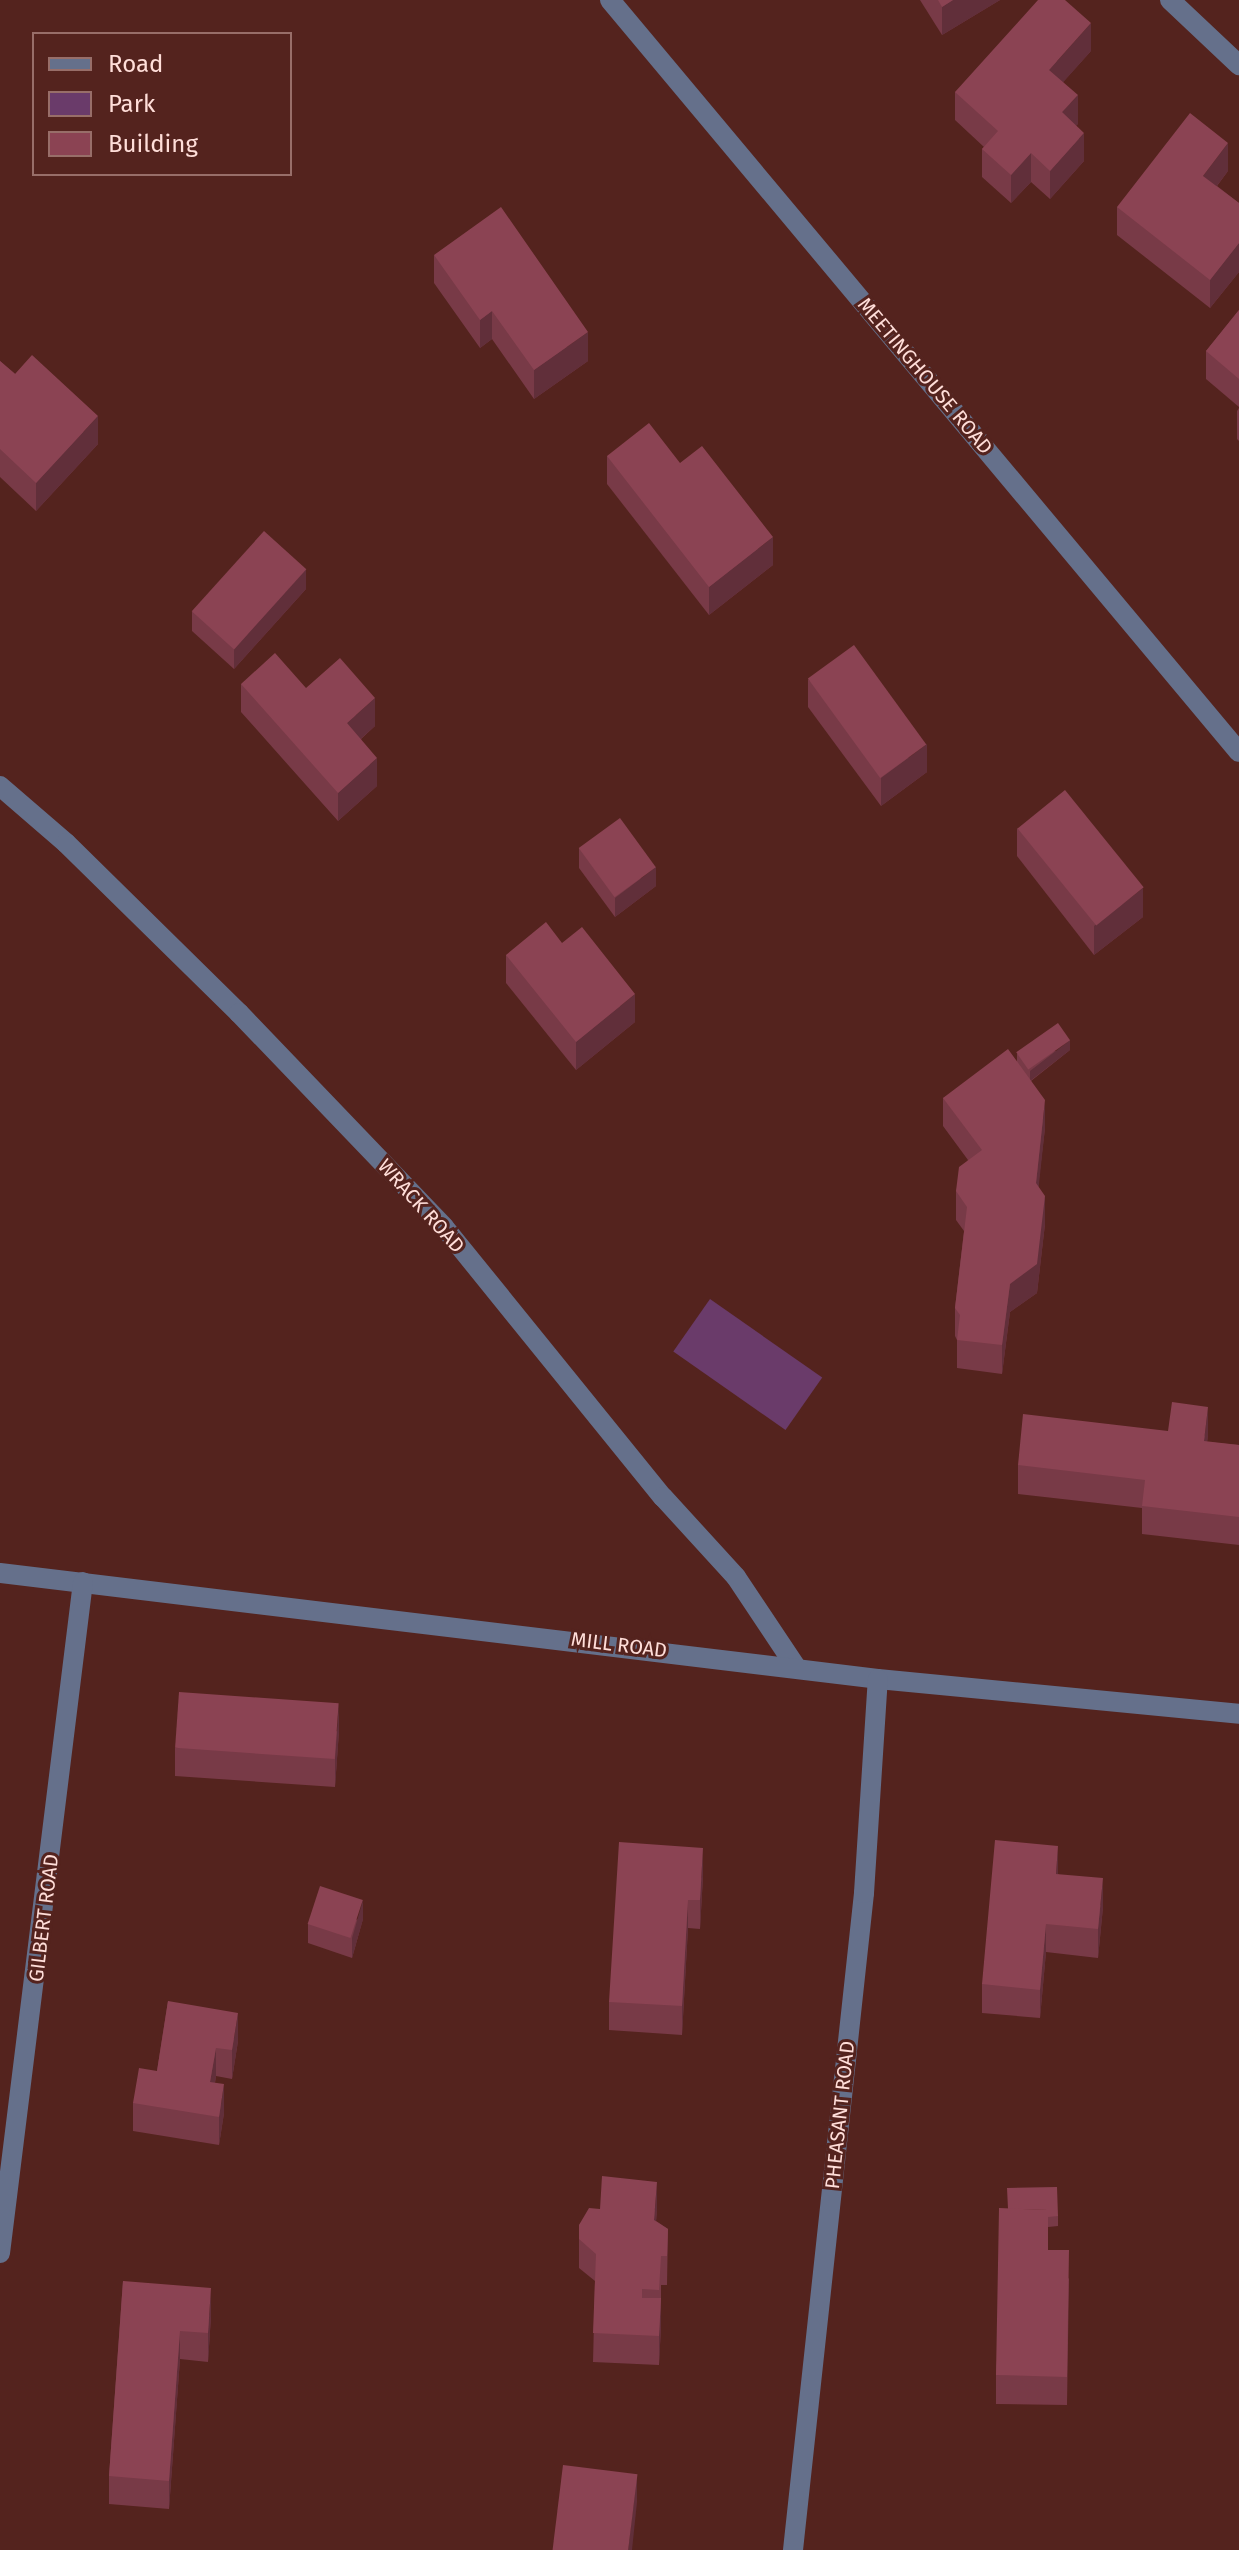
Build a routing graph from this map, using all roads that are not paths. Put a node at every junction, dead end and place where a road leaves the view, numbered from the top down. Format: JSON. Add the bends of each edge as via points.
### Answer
{"nodes":[{"id":1,"x":610,"y":0,"type":"edge"},
{"id":2,"x":1170,"y":0,"type":"edge"},
{"id":3,"x":1239,"y":65,"type":"edge"},
{"id":4,"x":1239,"y":752,"type":"edge"},
{"id":5,"x":0,"y":786,"type":"edge"},
{"id":6,"x":0,"y":1573,"type":"edge"},
{"id":7,"x":83,"y":1582,"type":"junction"},
{"id":8,"x":796,"y":1667,"type":"junction"},
{"id":9,"x":878,"y":1679,"type":"junction"},
{"id":10,"x":1239,"y":1714,"type":"edge"},
{"id":11,"x":0,"y":2253,"type":"edge"},
{"id":12,"x":793,"y":2550,"type":"edge"}],
"edges":[{"from":1,"to":4,"type":"street","name":"MEETINGHOUSE ROAD"},
{"from":2,"to":3,"type":"street"},
{"from":5,"to":8,"type":"street","name":"WRACK ROAD","via":[[66,843],[239,1013],[444,1227],[663,1497],[736,1577]]},
{"from":6,"to":7,"type":"street","name":"MILL ROAD"},
{"from":7,"to":8,"type":"street","name":"MILL ROAD"},
{"from":7,"to":11,"type":"street","name":"GILBERT ROAD"},
{"from":8,"to":9,"type":"street","name":"MILL ROAD"},
{"from":9,"to":10,"type":"street","name":"MILL ROAD"},
{"from":9,"to":12,"type":"street","name":"PHEASANT ROAD","via":[[864,1893]]}]}
